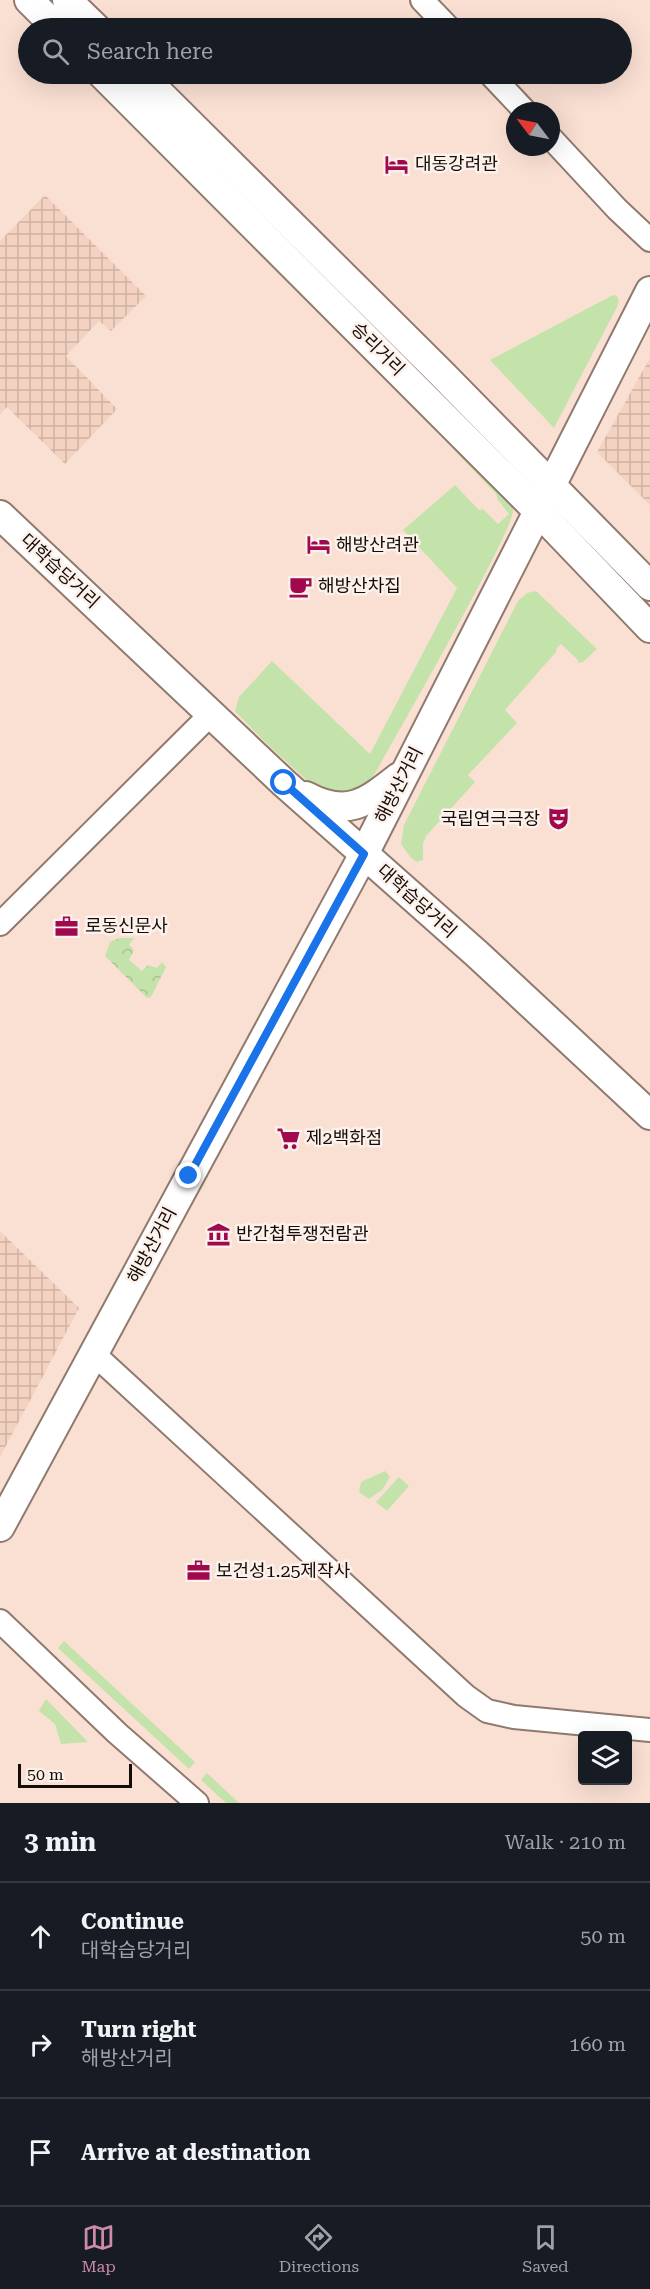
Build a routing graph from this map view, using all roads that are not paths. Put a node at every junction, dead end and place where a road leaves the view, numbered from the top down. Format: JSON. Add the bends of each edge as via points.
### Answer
{"nodes":[{"id":1,"x":29,"y":0,"type":"edge"},
{"id":2,"x":67,"y":0,"type":"edge"},
{"id":3,"x":422,"y":0,"type":"edge"},
{"id":4,"x":47,"y":18,"type":"edge"},
{"id":5,"x":86,"y":18,"type":"edge"},
{"id":6,"x":439,"y":18,"type":"edge"},
{"id":7,"x":112,"y":84,"type":"edge"},
{"id":8,"x":150,"y":84,"type":"edge"},
{"id":9,"x":499,"y":84,"type":"edge"},
{"id":10,"x":516,"y":102,"type":"edge"},
{"id":11,"x":560,"y":148,"type":"edge"},
{"id":12,"x":650,"y":240,"type":"edge"},
{"id":13,"x":650,"y":291,"type":"edge"},
{"id":14,"x":545,"y":499,"type":"junction"},
{"id":15,"x":0,"y":515,"type":"edge"},
{"id":16,"x":650,"y":586,"type":"edge"},
{"id":17,"x":650,"y":628,"type":"edge"},
{"id":18,"x":211,"y":714,"type":"junction"},
{"id":19,"x":405,"y":772,"type":"junction"},
{"id":20,"x":284,"y":783,"type":"junction"},
{"id":21,"x":364,"y":854,"type":"junction"},
{"id":22,"x":0,"y":924,"type":"edge"},
{"id":23,"x":650,"y":1115,"type":"edge"},
{"id":24,"x":94,"y":1354,"type":"junction"},
{"id":25,"x":0,"y":1527,"type":"edge"},
{"id":26,"x":0,"y":1621,"type":"edge"},
{"id":27,"x":650,"y":1730,"type":"edge"},
{"id":28,"x":197,"y":1803,"type":"edge"}],
"edges":[{"from":1,"to":4,"type":"main road"},
{"from":2,"to":5,"type":"main road"},
{"from":3,"to":6,"type":"street"},
{"from":7,"to":14,"type":"main road","name":"승리거리"},
{"from":8,"to":14,"type":"main road","name":"승리거리","via":[[442,374]]},
{"from":9,"to":10,"type":"street"},
{"from":11,"to":12,"type":"street"},
{"from":13,"to":14,"type":"main road","name":"해방산거리"},
{"from":14,"to":16,"type":"main road","name":"승리거리"},
{"from":14,"to":17,"type":"main road","name":"승리거리"},
{"from":14,"to":19,"type":"main road","name":"해방산거리"},
{"from":15,"to":18,"type":"main road","name":"대학습당거리"},
{"from":18,"to":20,"type":"main road","name":"대학습당거리"},
{"from":18,"to":22,"type":"street"},
{"from":19,"to":20,"type":"main road","via":[[372,799],[342,808],[318,802]]},
{"from":19,"to":21,"type":"main road","name":"해방산거리"},
{"from":20,"to":21,"type":"main road","name":"대학습당거리"},
{"from":21,"to":23,"type":"main road","name":"대학습당거리"},
{"from":21,"to":24,"type":"main road","name":"해방산거리"},
{"from":24,"to":25,"type":"main road","name":"해방산거리"},
{"from":24,"to":27,"type":"street","via":[[466,1696],[487,1711]]},
{"from":26,"to":28,"type":"street"}]}
